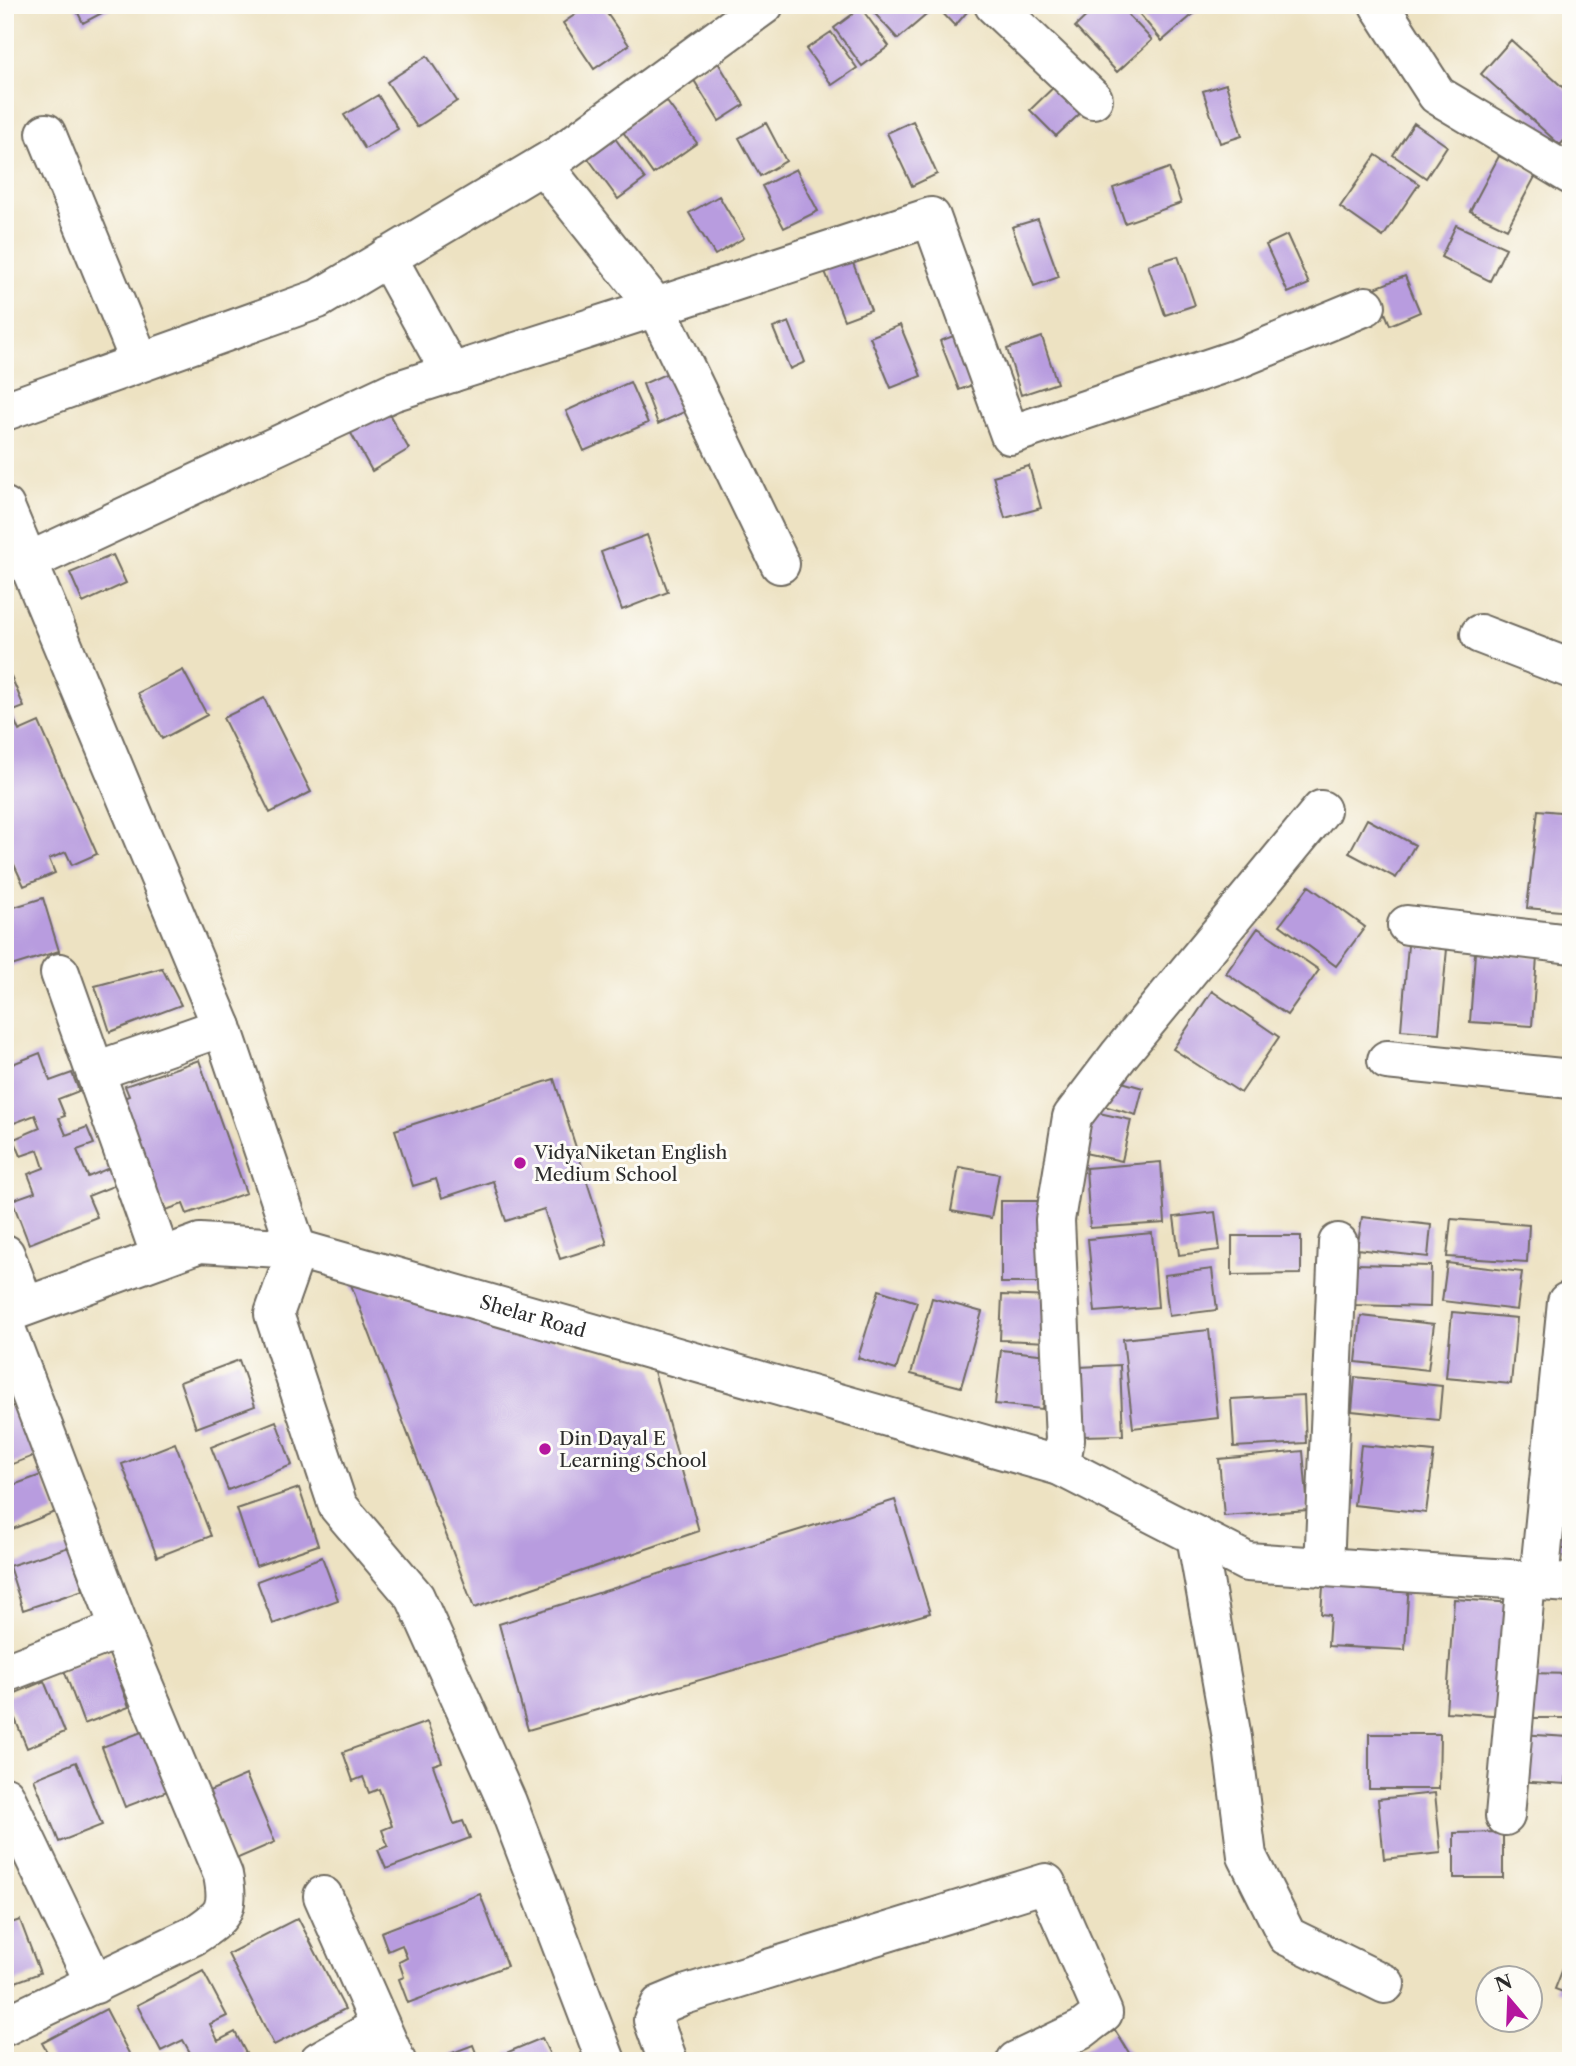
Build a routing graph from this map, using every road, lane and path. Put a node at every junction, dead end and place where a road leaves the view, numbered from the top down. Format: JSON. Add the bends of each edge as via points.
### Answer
{"nodes":[{"id":1,"x":764,"y":5,"type":"edge"},
{"id":2,"x":994,"y":5,"type":"edge"},
{"id":3,"x":1379,"y":5,"type":"edge"},
{"id":4,"x":1093,"y":99,"type":"dead end"},
{"id":5,"x":46,"y":134,"type":"dead end"},
{"id":6,"x":543,"y":165,"type":"junction"},
{"id":7,"x":1571,"y":175,"type":"edge"},
{"id":8,"x":387,"y":257,"type":"junction"},
{"id":9,"x":1366,"y":306,"type":"dead end"},
{"id":10,"x":656,"y":307,"type":"junction"},
{"id":11,"x":140,"y":362,"type":"junction"},
{"id":12,"x":451,"y":373,"type":"junction"},
{"id":13,"x":5,"y":411,"type":"edge"},
{"id":14,"x":5,"y":507,"type":"edge"},
{"id":15,"x":28,"y":562,"type":"junction"},
{"id":16,"x":780,"y":564,"type":"dead end"},
{"id":17,"x":1480,"y":634,"type":"dead end"},
{"id":18,"x":1571,"y":669,"type":"edge"},
{"id":19,"x":1321,"y":810,"type":"dead end"},
{"id":20,"x":1407,"y":925,"type":"dead end"},
{"id":21,"x":1571,"y":944,"type":"edge"},
{"id":22,"x":60,"y":973,"type":"dead end"},
{"id":23,"x":222,"y":1027,"type":"junction"},
{"id":24,"x":1387,"y":1060,"type":"dead end"},
{"id":25,"x":96,"y":1071,"type":"junction"},
{"id":26,"x":1571,"y":1079,"type":"edge"},
{"id":27,"x":1338,"y":1243,"type":"dead end"},
{"id":28,"x":297,"y":1249,"type":"junction"},
{"id":29,"x":5,"y":1254,"type":"edge"},
{"id":30,"x":161,"y":1258,"type":"junction"},
{"id":31,"x":1567,"y":1302,"type":"dead end"},
{"id":32,"x":12,"y":1315,"type":"edge"},
{"id":33,"x":1060,"y":1466,"type":"junction"},
{"id":34,"x":1196,"y":1535,"type":"junction"},
{"id":35,"x":1324,"y":1567,"type":"junction"},
{"id":36,"x":1545,"y":1581,"type":"edge"},
{"id":37,"x":120,"y":1629,"type":"junction"},
{"id":38,"x":5,"y":1672,"type":"edge"},
{"id":39,"x":5,"y":1797,"type":"edge"},
{"id":40,"x":1505,"y":1816,"type":"dead end"},
{"id":41,"x":323,"y":1896,"type":"dead end"},
{"id":42,"x":95,"y":1984,"type":"junction"},
{"id":43,"x":1385,"y":1984,"type":"dead end"},
{"id":44,"x":5,"y":2026,"type":"edge"},
{"id":45,"x":380,"y":2026,"type":"junction"},
{"id":46,"x":319,"y":2061,"type":"edge"},
{"id":47,"x":396,"y":2061,"type":"edge"},
{"id":48,"x":606,"y":2061,"type":"edge"},
{"id":49,"x":668,"y":2061,"type":"edge"},
{"id":50,"x":1016,"y":2061,"type":"edge"}],
"edges":[{"from":1,"to":6,"type":"street"},
{"from":2,"to":4,"type":"street"},
{"from":3,"to":7,"type":"street","via":[[1437,95]]},
{"from":5,"to":11,"type":"street"},
{"from":6,"to":8,"type":"street"},
{"from":6,"to":10,"type":"street"},
{"from":8,"to":11,"type":"street","via":[[318,299]]},
{"from":8,"to":12,"type":"street"},
{"from":9,"to":10,"type":"street","via":[[1240,358],[1010,435],[931,217]]},
{"from":10,"to":12,"type":"street"},
{"from":10,"to":16,"type":"street"},
{"from":11,"to":13,"type":"street"},
{"from":12,"to":15,"type":"street","via":[[392,391]]},
{"from":14,"to":15,"type":"street"},
{"from":15,"to":23,"type":"street"},
{"from":17,"to":18,"type":"street"},
{"from":19,"to":33,"type":"street","via":[[1072,1117],[1055,1220],[1065,1440]]},
{"from":20,"to":21,"type":"street"},
{"from":22,"to":25,"type":"street"},
{"from":23,"to":25,"type":"street"},
{"from":23,"to":28,"type":"street"},
{"from":24,"to":26,"type":"street"},
{"from":25,"to":30,"type":"street"},
{"from":27,"to":35,"type":"street"},
{"from":28,"to":30,"type":"street","name":"Shelar Road","via":[[200,1244]]},
{"from":28,"to":33,"type":"street","name":"Shelar Road"},
{"from":28,"to":48,"type":"street","via":[[274,1314],[338,1506],[415,1597],[506,1802]]},
{"from":29,"to":32,"type":"street"},
{"from":30,"to":32,"type":"street","name":"Shelar Road"},
{"from":31,"to":36,"type":"street"},
{"from":32,"to":37,"type":"street"},
{"from":33,"to":34,"type":"street","name":"Shelar Road"},
{"from":34,"to":35,"type":"street","name":"Shelar Road","via":[[1247,1562]]},
{"from":34,"to":43,"type":"street","via":[[1232,1738],[1247,1856],[1287,1936]]},
{"from":35,"to":36,"type":"street","name":"Shelar Road"},
{"from":36,"to":40,"type":"street"},
{"from":37,"to":38,"type":"street"},
{"from":37,"to":42,"type":"street","via":[[227,1893],[218,1920]]},
{"from":39,"to":42,"type":"street"},
{"from":41,"to":45,"type":"street"},
{"from":42,"to":44,"type":"street"},
{"from":45,"to":46,"type":"street"},
{"from":45,"to":47,"type":"street"},
{"from":49,"to":50,"type":"street","via":[[653,2020],[660,2005],[1046,1883],[1103,2013],[1081,2030]]}]}
